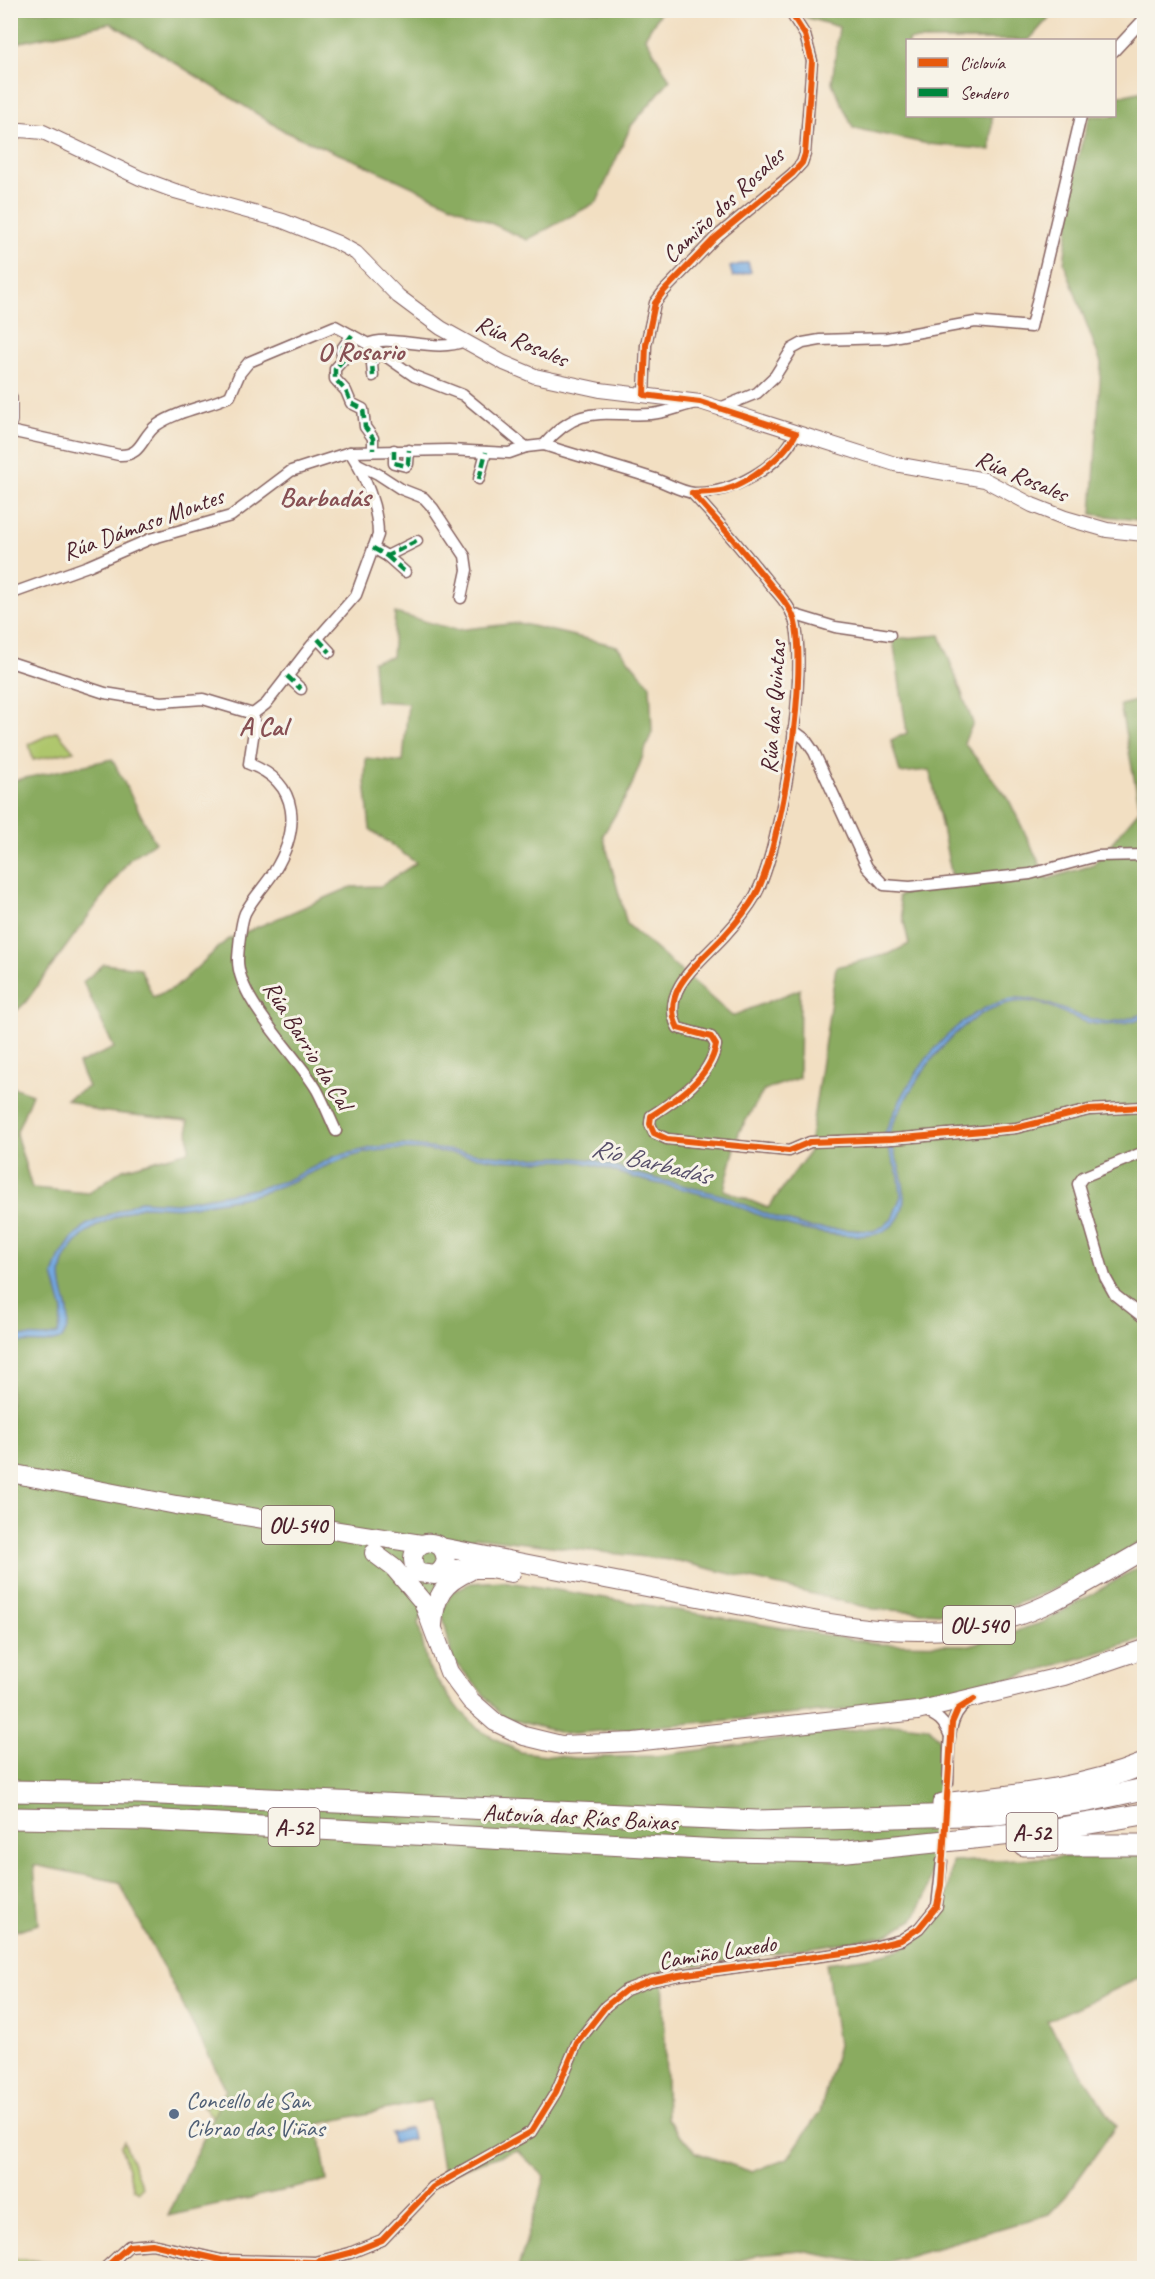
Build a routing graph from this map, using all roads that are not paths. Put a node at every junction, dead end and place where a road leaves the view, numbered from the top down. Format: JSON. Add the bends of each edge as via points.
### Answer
{"nodes":[{"id":1,"x":789,"y":10,"type":"edge"},
{"id":2,"x":1144,"y":19,"type":"edge"},
{"id":3,"x":1116,"y":49,"type":"edge"},
{"id":4,"x":1081,"y":117,"type":"edge"},
{"id":5,"x":10,"y":134,"type":"edge"},
{"id":6,"x":352,"y":335,"type":"junction"},
{"id":7,"x":464,"y":341,"type":"junction"},
{"id":8,"x":368,"y":344,"type":"junction"},
{"id":9,"x":378,"y":352,"type":"junction"},
{"id":10,"x":373,"y":376,"type":"dead end"},
{"id":11,"x":644,"y":395,"type":"junction"},
{"id":12,"x":10,"y":398,"type":"edge"},
{"id":13,"x":700,"y":402,"type":"junction"},
{"id":14,"x":720,"y":408,"type":"junction"},
{"id":15,"x":10,"y":421,"type":"edge"},
{"id":16,"x":10,"y":431,"type":"edge"},
{"id":17,"x":796,"y":433,"type":"junction"},
{"id":18,"x":544,"y":446,"type":"junction"},
{"id":19,"x":526,"y":447,"type":"junction"},
{"id":20,"x":373,"y":450,"type":"junction"},
{"id":21,"x":393,"y":450,"type":"junction"},
{"id":22,"x":409,"y":450,"type":"junction"},
{"id":23,"x":350,"y":452,"type":"junction"},
{"id":24,"x":486,"y":452,"type":"junction"},
{"id":25,"x":358,"y":464,"type":"junction"},
{"id":26,"x":479,"y":479,"type":"dead end"},
{"id":27,"x":692,"y":493,"type":"junction"},
{"id":28,"x":1144,"y":534,"type":"edge"},
{"id":29,"x":417,"y":541,"type":"dead end"},
{"id":30,"x":373,"y":548,"type":"junction"},
{"id":31,"x":387,"y":556,"type":"junction"},
{"id":32,"x":405,"y":572,"type":"dead end"},
{"id":33,"x":10,"y":594,"type":"edge"},
{"id":34,"x":461,"y":598,"type":"dead end"},
{"id":35,"x":792,"y":614,"type":"junction"},
{"id":36,"x":890,"y":635,"type":"dead end"},
{"id":37,"x":318,"y":639,"type":"junction"},
{"id":38,"x":330,"y":652,"type":"dead end"},
{"id":39,"x":10,"y":662,"type":"edge"},
{"id":40,"x":287,"y":676,"type":"junction"},
{"id":41,"x":301,"y":689,"type":"dead end"},
{"id":42,"x":253,"y":714,"type":"junction"},
{"id":43,"x":793,"y":730,"type":"junction"},
{"id":44,"x":1144,"y":855,"type":"edge"},
{"id":45,"x":1144,"y":1107,"type":"edge"},
{"id":46,"x":336,"y":1131,"type":"dead end"},
{"id":47,"x":1144,"y":1152,"type":"edge"},
{"id":48,"x":1144,"y":1318,"type":"edge"},
{"id":49,"x":10,"y":1473,"type":"edge"},
{"id":50,"x":176,"y":1505,"type":"junction"},
{"id":51,"x":421,"y":1545,"type":"junction"},
{"id":52,"x":441,"y":1547,"type":"junction"},
{"id":53,"x":1144,"y":1550,"type":"edge"},
{"id":54,"x":374,"y":1553,"type":"junction"},
{"id":55,"x":414,"y":1566,"type":"junction"},
{"id":56,"x":474,"y":1569,"type":"junction"},
{"id":57,"x":440,"y":1571,"type":"junction"},
{"id":58,"x":429,"y":1603,"type":"junction"},
{"id":59,"x":798,"y":1617,"type":"junction"},
{"id":60,"x":1144,"y":1649,"type":"edge"},
{"id":61,"x":947,"y":1717,"type":"junction"},
{"id":62,"x":1144,"y":1764,"type":"edge"},
{"id":63,"x":948,"y":1784,"type":"tunnel mouth"},
{"id":64,"x":1144,"y":1789,"type":"edge"},
{"id":65,"x":10,"y":1791,"type":"edge"},
{"id":66,"x":1144,"y":1814,"type":"edge"},
{"id":67,"x":632,"y":1816,"type":"junction"},
{"id":68,"x":10,"y":1818,"type":"edge"},
{"id":69,"x":919,"y":1845,"type":"junction"},
{"id":70,"x":1144,"y":1845,"type":"edge"},
{"id":71,"x":942,"y":1861,"type":"tunnel mouth"},
{"id":72,"x":105,"y":2268,"type":"edge"}],
"edges":[{"from":1,"to":11,"type":"street","name":"Camiño dos Rosales","via":[[805,35],[812,61],[802,163],[715,238],[659,297],[649,326]]},
{"from":2,"to":3,"type":"street"},
{"from":4,"to":14,"type":"street","via":[[1031,327],[975,322],[887,338],[803,344],[792,349],[775,376],[757,393]]},
{"from":5,"to":7,"type":"street","name":"Rúa Rosales","via":[[31,130],[58,137],[143,179],[283,221],[338,243],[356,253],[418,313]]},
{"from":6,"to":8,"type":"street"},
{"from":6,"to":16,"type":"street","via":[[335,326],[255,359],[243,368],[230,396],[160,423],[129,454]]},
{"from":6,"to":20,"type":"street","via":[[341,350],[343,360],[335,369],[335,379],[351,403],[363,409]]},
{"from":7,"to":8,"type":"street","via":[[454,345],[407,345],[378,340]]},
{"from":7,"to":11,"type":"street","name":"Rúa Rosales","via":[[535,376]]},
{"from":8,"to":9,"type":"street"},
{"from":9,"to":10,"type":"street","via":[[372,364]]},
{"from":9,"to":19,"type":"street","via":[[414,376],[464,395]]},
{"from":11,"to":13,"type":"street","name":"Rúa Rosales"},
{"from":12,"to":15,"type":"street"},
{"from":13,"to":14,"type":"street","name":"Rúa Rosales"},
{"from":13,"to":18,"type":"street","via":[[651,414],[588,415],[560,429]]},
{"from":14,"to":17,"type":"street","name":"Rúa Rosales"},
{"from":17,"to":27,"type":"street","via":[[779,458],[736,485]]},
{"from":17,"to":28,"type":"street","name":"Rúa Rosales","via":[[895,464],[986,480],[1065,518],[1107,530]]},
{"from":18,"to":19,"type":"street","name":"Rúa Dámaso Montes"},
{"from":18,"to":27,"type":"street"},
{"from":19,"to":24,"type":"street","name":"Rúa Dámaso Montes","via":[[509,453]]},
{"from":20,"to":21,"type":"street","name":"Rúa Dámaso Montes"},
{"from":20,"to":23,"type":"street","name":"Rúa Dámaso Montes"},
{"from":21,"to":22,"type":"street","name":"Rúa Dámaso Montes"},
{"from":21,"to":22,"type":"street","via":[[394,463],[406,466]]},
{"from":22,"to":24,"type":"street","name":"Rúa Dámaso Montes"},
{"from":23,"to":25,"type":"street"},
{"from":23,"to":33,"type":"street","name":"Rúa Dámaso Montes","via":[[291,471],[231,516],[150,538]]},
{"from":24,"to":26,"type":"street"},
{"from":25,"to":30,"type":"street","via":[[378,525]]},
{"from":25,"to":34,"type":"street","via":[[424,498],[433,508],[465,556],[467,570]]},
{"from":27,"to":35,"type":"street","name":"Rúa das Quintas"},
{"from":29,"to":31,"type":"street"},
{"from":30,"to":31,"type":"street"},
{"from":30,"to":37,"type":"street","via":[[356,595]]},
{"from":31,"to":32,"type":"street"},
{"from":35,"to":36,"type":"street","via":[[835,627]]},
{"from":35,"to":43,"type":"street","name":"Rúa das Quintas","via":[[799,662]]},
{"from":37,"to":38,"type":"street"},
{"from":37,"to":40,"type":"street"},
{"from":39,"to":42,"type":"street","via":[[105,693],[161,702],[203,699]]},
{"from":40,"to":41,"type":"street"},
{"from":40,"to":42,"type":"street","via":[[266,704]]},
{"from":42,"to":46,"type":"street","name":"Rúa Barrio da Cal","via":[[249,764],[266,772],[285,789],[291,806],[291,832],[275,871],[244,915],[238,961],[248,994],[316,1089]]},
{"from":43,"to":44,"type":"street","name":"Rúa das Quintas","via":[[814,752],[867,867],[884,885],[910,887],[1030,874],[1097,856]]},
{"from":43,"to":45,"type":"street","name":"Rúa das Quintas","via":[[782,810],[769,863],[756,895],[683,978],[672,1005],[678,1028],[711,1037],[716,1045],[714,1059],[701,1077],[651,1116],[654,1133],[667,1139],[789,1151],[810,1142],[1016,1128],[1089,1110]]},
{"from":47,"to":48,"type":"street","via":[[1083,1177],[1078,1184],[1105,1277],[1115,1295]]},
{"from":49,"to":50,"type":"main road","number":"OU-540"},
{"from":50,"to":51,"type":"main road","number":"OU-540"},
{"from":50,"to":54,"type":"main road","via":[[247,1526]]},
{"from":51,"to":52,"type":"main road","via":[[431,1542]]},
{"from":51,"to":55,"type":"main road","via":[[414,1553]]},
{"from":52,"to":57,"type":"main road","via":[[446,1557]]},
{"from":52,"to":59,"type":"main road","number":"OU-540"},
{"from":53,"to":59,"type":"main road","number":"OU-540","via":[[1043,1607],[994,1623],[908,1632]]},
{"from":54,"to":55,"type":"main road"},
{"from":54,"to":58,"type":"main road"},
{"from":55,"to":57,"type":"main road","via":[[424,1575]]},
{"from":55,"to":58,"type":"main road"},
{"from":56,"to":57,"type":"main road"},
{"from":56,"to":58,"type":"main road","via":[[456,1577]]},
{"from":56,"to":59,"type":"main road","via":[[737,1613]]},
{"from":57,"to":58,"type":"main road"},
{"from":58,"to":61,"type":"main road","via":[[433,1630],[448,1672],[471,1701],[495,1722],[524,1736],[561,1745],[634,1742],[917,1711]]},
{"from":60,"to":61,"type":"main road","via":[[1064,1676],[974,1699]]},
{"from":61,"to":63,"type":"street","via":[[951,1739]]},
{"from":62,"to":67,"type":"highway","via":[[1047,1791],[921,1806]]},
{"from":64,"to":67,"type":"highway","name":"Autovía das Rías Baixas","number":"A-52","via":[[997,1814],[757,1821]]},
{"from":65,"to":67,"type":"highway","name":"Autovía das Rías Baixas","number":"A-52"},
{"from":66,"to":69,"type":"highway","name":"Autovía das Rías Baixas","number":"A-52"},
{"from":68,"to":69,"type":"highway","name":"Autovía das Rías Baixas","number":"A-52","via":[[155,1820],[720,1850],[838,1852]]},
{"from":69,"to":70,"type":"highway"},
{"from":71,"to":72,"type":"street","name":"Camiño Laxedo","via":[[937,1906],[919,1929],[901,1940],[858,1951],[679,1975],[626,1990],[606,2006],[577,2043],[556,2092],[531,2132],[433,2187],[382,2240],[316,2262],[221,2260],[152,2244],[129,2246]]}]}
